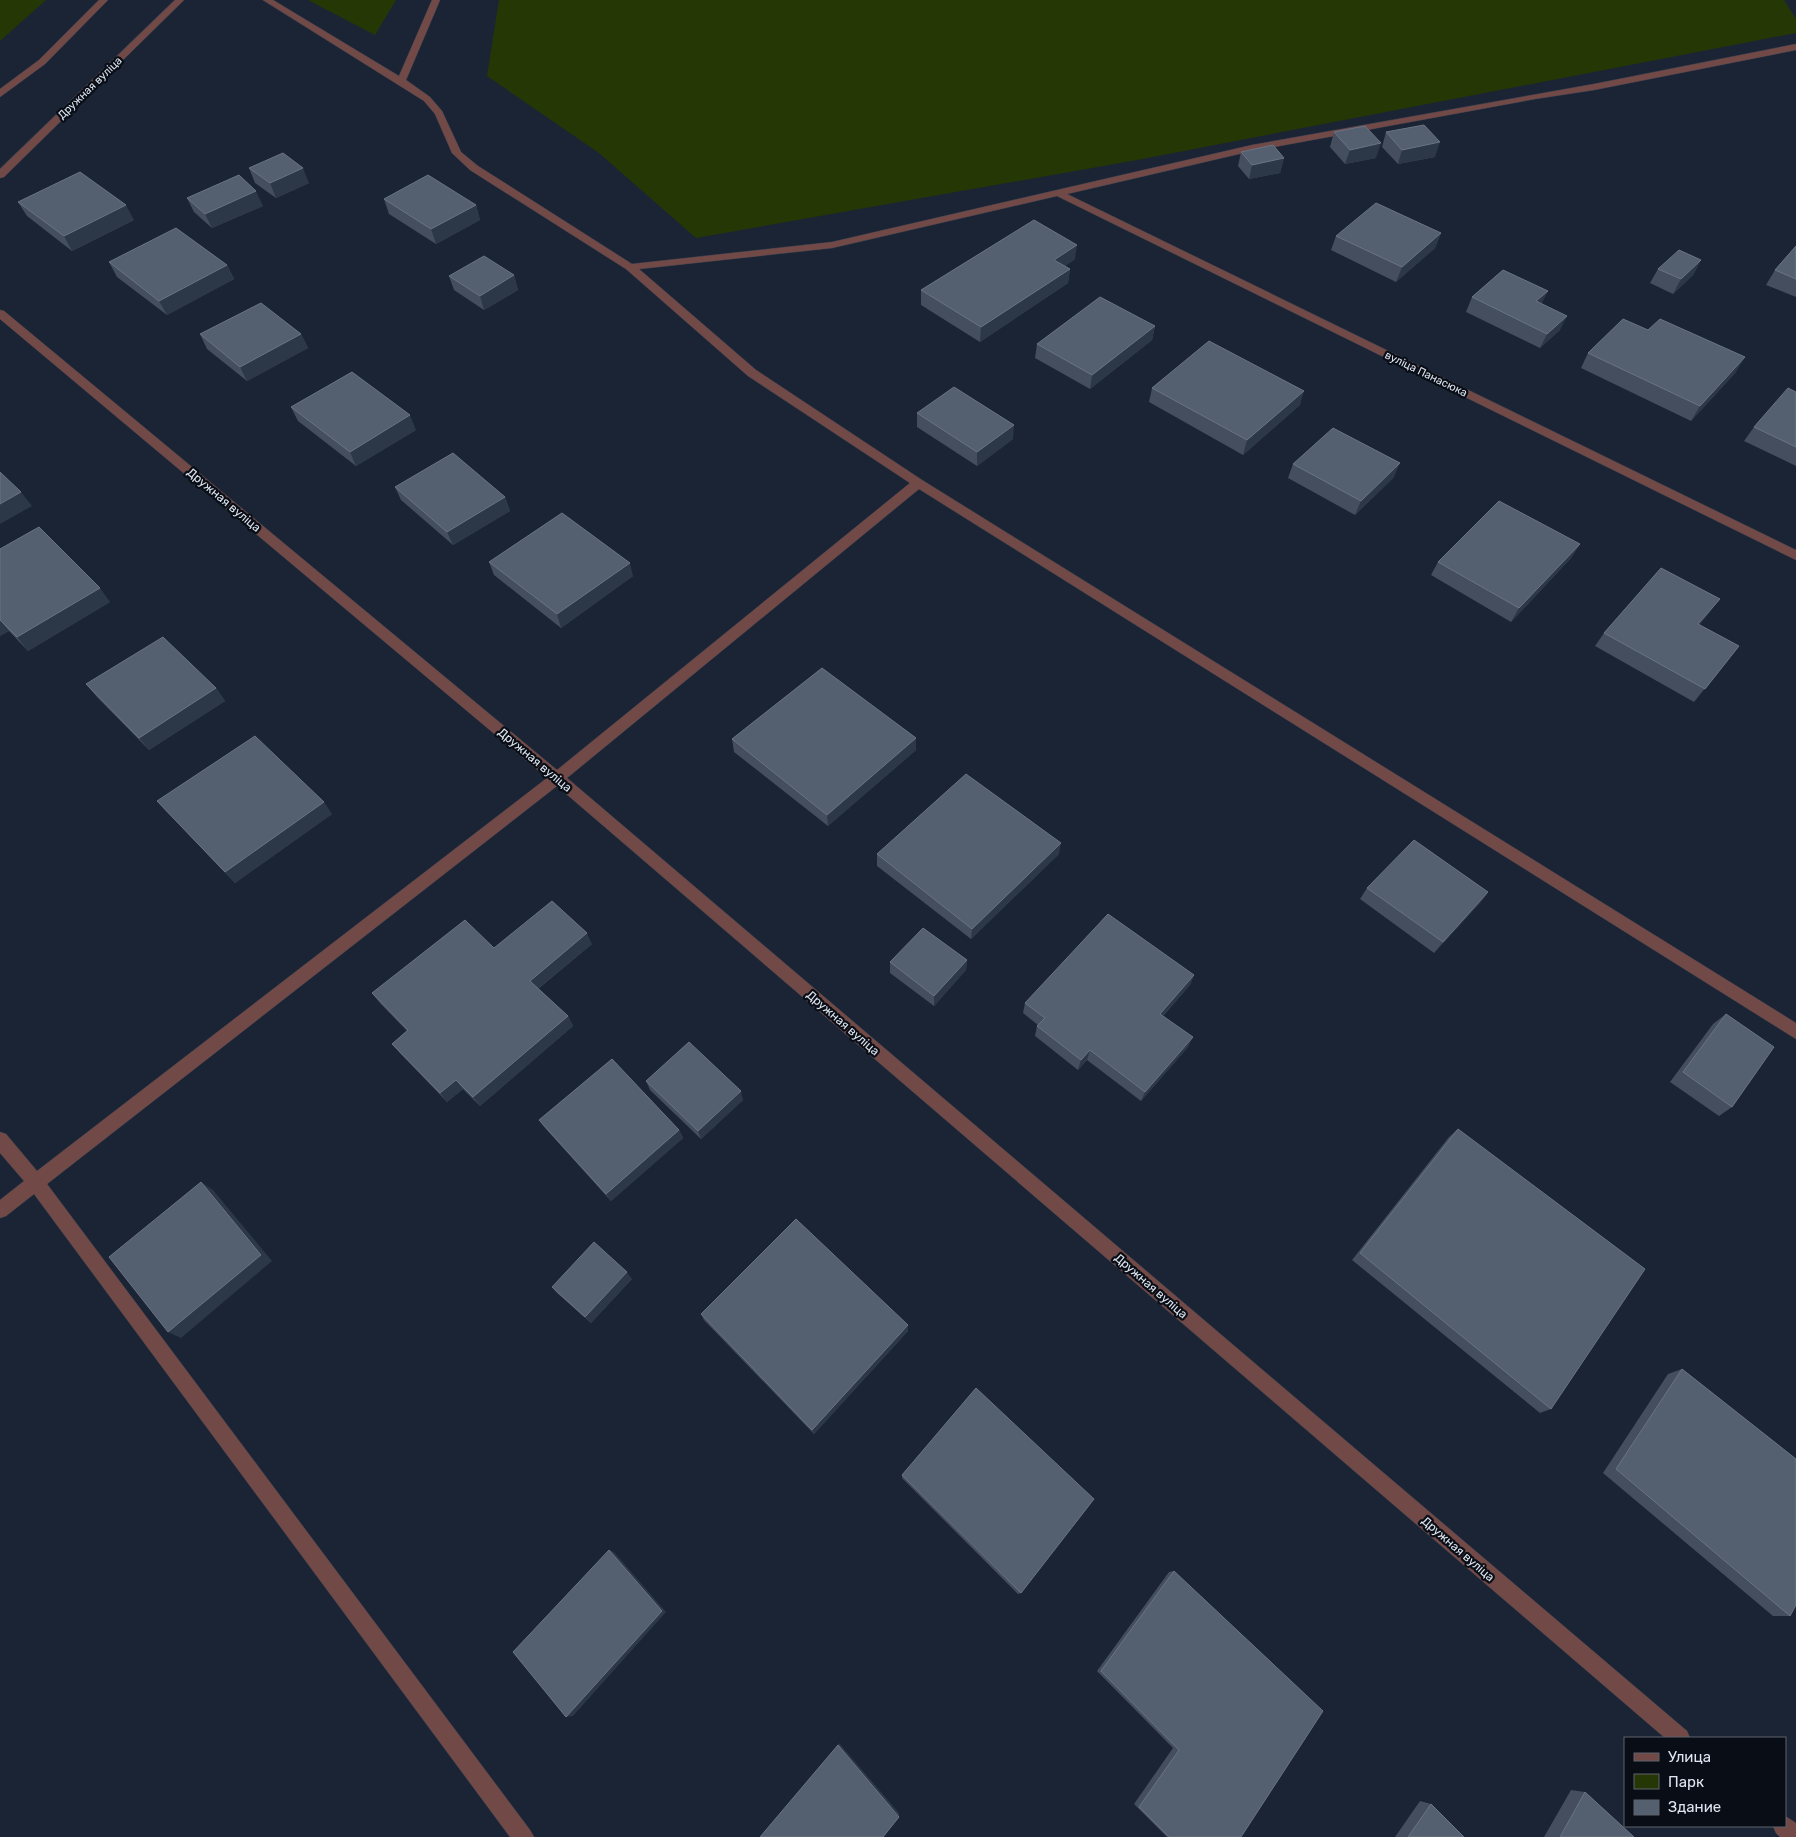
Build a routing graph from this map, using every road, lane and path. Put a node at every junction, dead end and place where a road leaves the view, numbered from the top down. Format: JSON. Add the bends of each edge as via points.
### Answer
{"nodes":[{"id":1,"x":104,"y":0,"type":"edge"},
{"id":2,"x":180,"y":0,"type":"edge"},
{"id":3,"x":267,"y":0,"type":"edge"},
{"id":4,"x":436,"y":0,"type":"edge"},
{"id":5,"x":1796,"y":47,"type":"edge"},
{"id":6,"x":401,"y":81,"type":"junction"},
{"id":7,"x":0,"y":94,"type":"edge"},
{"id":8,"x":0,"y":175,"type":"edge"},
{"id":9,"x":1056,"y":192,"type":"junction"},
{"id":10,"x":630,"y":267,"type":"junction"},
{"id":11,"x":0,"y":313,"type":"edge"},
{"id":12,"x":918,"y":483,"type":"junction"},
{"id":13,"x":1796,"y":555,"type":"edge"},
{"id":14,"x":556,"y":778,"type":"junction"},
{"id":15,"x":1796,"y":1032,"type":"edge"},
{"id":16,"x":0,"y":1140,"type":"edge"},
{"id":17,"x":36,"y":1183,"type":"junction"},
{"id":18,"x":0,"y":1210,"type":"edge"},
{"id":19,"x":1679,"y":1737,"type":"edge"},
{"id":20,"x":1784,"y":1827,"type":"edge"},
{"id":21,"x":523,"y":1837,"type":"edge"},
{"id":22,"x":1796,"y":1837,"type":"edge"}],
"edges":[{"from":1,"to":7,"type":"street","via":[[42,62]]},
{"from":2,"to":8,"type":"street","name":"Дружная вуліца"},
{"from":3,"to":6,"type":"street"},
{"from":4,"to":6,"type":"street"},
{"from":5,"to":9,"type":"street","via":[[1252,148]]},
{"from":6,"to":10,"type":"street","via":[[427,99],[439,113],[458,153],[474,168]]},
{"from":9,"to":10,"type":"street","via":[[832,245]]},
{"from":9,"to":13,"type":"street","name":"вуліца Панасюка"},
{"from":10,"to":12,"type":"street","via":[[752,373]]},
{"from":11,"to":14,"type":"street","name":"Дружная вуліца"},
{"from":12,"to":14,"type":"street"},
{"from":12,"to":15,"type":"street"},
{"from":14,"to":17,"type":"street"},
{"from":14,"to":19,"type":"street","name":"Дружная вуліца"},
{"from":16,"to":17,"type":"street"},
{"from":17,"to":18,"type":"street"},
{"from":17,"to":21,"type":"street"},
{"from":20,"to":22,"type":"street"}]}
